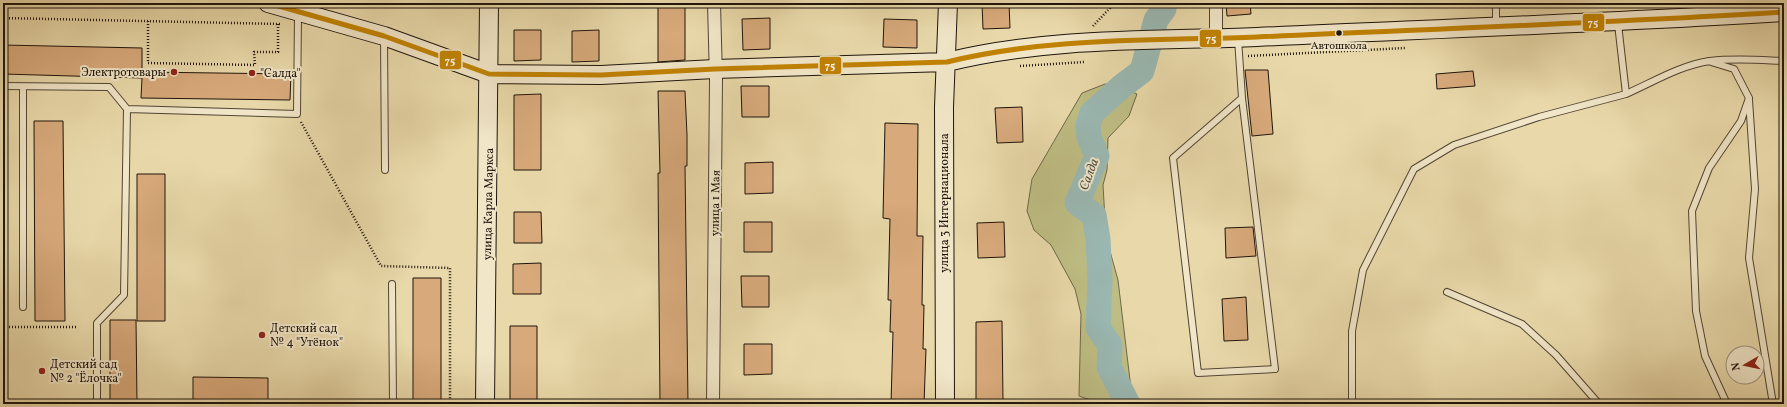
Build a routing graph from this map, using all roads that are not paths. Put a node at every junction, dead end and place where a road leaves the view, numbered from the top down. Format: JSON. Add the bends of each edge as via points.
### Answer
{"nodes":[{"id":1,"x":268,"y":3,"type":"edge"},
{"id":2,"x":489,"y":3,"type":"edge"},
{"id":3,"x":714,"y":3,"type":"edge"},
{"id":4,"x":948,"y":3,"type":"edge"},
{"id":5,"x":1216,"y":3,"type":"edge"},
{"id":6,"x":1496,"y":3,"type":"edge"},
{"id":7,"x":1784,"y":12,"type":"edge"},
{"id":8,"x":298,"y":17,"type":"junction"},
{"id":9,"x":1618,"y":22,"type":"junction"},
{"id":10,"x":1496,"y":26,"type":"junction"},
{"id":11,"x":384,"y":36,"type":"junction"},
{"id":12,"x":1216,"y":38,"type":"junction"},
{"id":13,"x":1238,"y":38,"type":"junction"},
{"id":14,"x":1708,"y":61,"type":"junction"},
{"id":15,"x":1784,"y":61,"type":"edge"},
{"id":16,"x":947,"y":62,"type":"junction"},
{"id":17,"x":715,"y":69,"type":"junction"},
{"id":18,"x":489,"y":74,"type":"junction"},
{"id":19,"x":3,"y":86,"type":"edge"},
{"id":20,"x":23,"y":87,"type":"junction"},
{"id":21,"x":1626,"y":94,"type":"junction"},
{"id":22,"x":1242,"y":98,"type":"junction"},
{"id":23,"x":1749,"y":98,"type":"junction"},
{"id":24,"x":127,"y":109,"type":"junction"},
{"id":25,"x":385,"y":170,"type":"dead end"},
{"id":26,"x":392,"y":284,"type":"dead end"},
{"id":27,"x":1447,"y":292,"type":"dead end"},
{"id":28,"x":23,"y":307,"type":"dead end"},
{"id":29,"x":97,"y":404,"type":"edge"},
{"id":30,"x":393,"y":404,"type":"edge"},
{"id":31,"x":485,"y":404,"type":"edge"},
{"id":32,"x":713,"y":404,"type":"edge"},
{"id":33,"x":945,"y":404,"type":"edge"},
{"id":34,"x":1352,"y":404,"type":"edge"},
{"id":35,"x":1599,"y":404,"type":"edge"},
{"id":36,"x":1727,"y":404,"type":"edge"},
{"id":37,"x":1773,"y":404,"type":"edge"}],
"edges":[{"from":1,"to":8,"type":"street"},
{"from":2,"to":18,"type":"street","name":"улица Карла Маркса"},
{"from":3,"to":17,"type":"street","name":"улица 1 Мая"},
{"from":4,"to":16,"type":"street","name":"улица 3 Интернационала"},
{"from":5,"to":12,"type":"street"},
{"from":6,"to":10,"type":"lane"},
{"from":7,"to":9,"type":"street"},
{"from":8,"to":11,"type":"street"},
{"from":8,"to":24,"type":"lane","via":[[297,114]]},
{"from":9,"to":10,"type":"street"},
{"from":9,"to":21,"type":"lane"},
{"from":10,"to":13,"type":"street"},
{"from":11,"to":18,"type":"street"},
{"from":11,"to":25,"type":"lane"},
{"from":12,"to":13,"type":"street"},
{"from":12,"to":16,"type":"street","via":[[1079,43],[973,55]]},
{"from":13,"to":22,"type":"lane"},
{"from":14,"to":15,"type":"lane"},
{"from":14,"to":21,"type":"lane","via":[[1674,72]]},
{"from":14,"to":23,"type":"lane","via":[[1734,69]]},
{"from":16,"to":17,"type":"street"},
{"from":16,"to":33,"type":"street","name":"улица 3 Интернационала","via":[[944,106]]},
{"from":17,"to":18,"type":"street","via":[[601,75]]},
{"from":17,"to":32,"type":"street","name":"улица 1 Мая"},
{"from":18,"to":31,"type":"street","name":"улица Карла Маркса"},
{"from":19,"to":20,"type":"lane"},
{"from":20,"to":24,"type":"lane","via":[[109,87]]},
{"from":20,"to":28,"type":"lane"},
{"from":21,"to":34,"type":"lane","via":[[1539,117],[1454,145],[1414,169],[1363,270],[1352,331]]},
{"from":22,"to":22,"type":"lane","via":[[1173,158],[1198,373],[1275,370]]},
{"from":23,"to":36,"type":"lane","via":[[1741,120],[1709,168],[1692,211],[1696,311],[1705,356]]},
{"from":23,"to":37,"type":"lane","via":[[1755,189],[1749,258]]},
{"from":24,"to":29,"type":"lane","via":[[124,295],[97,323]]},
{"from":26,"to":30,"type":"lane"},
{"from":27,"to":35,"type":"lane","via":[[1522,324],[1556,355]]}]}
